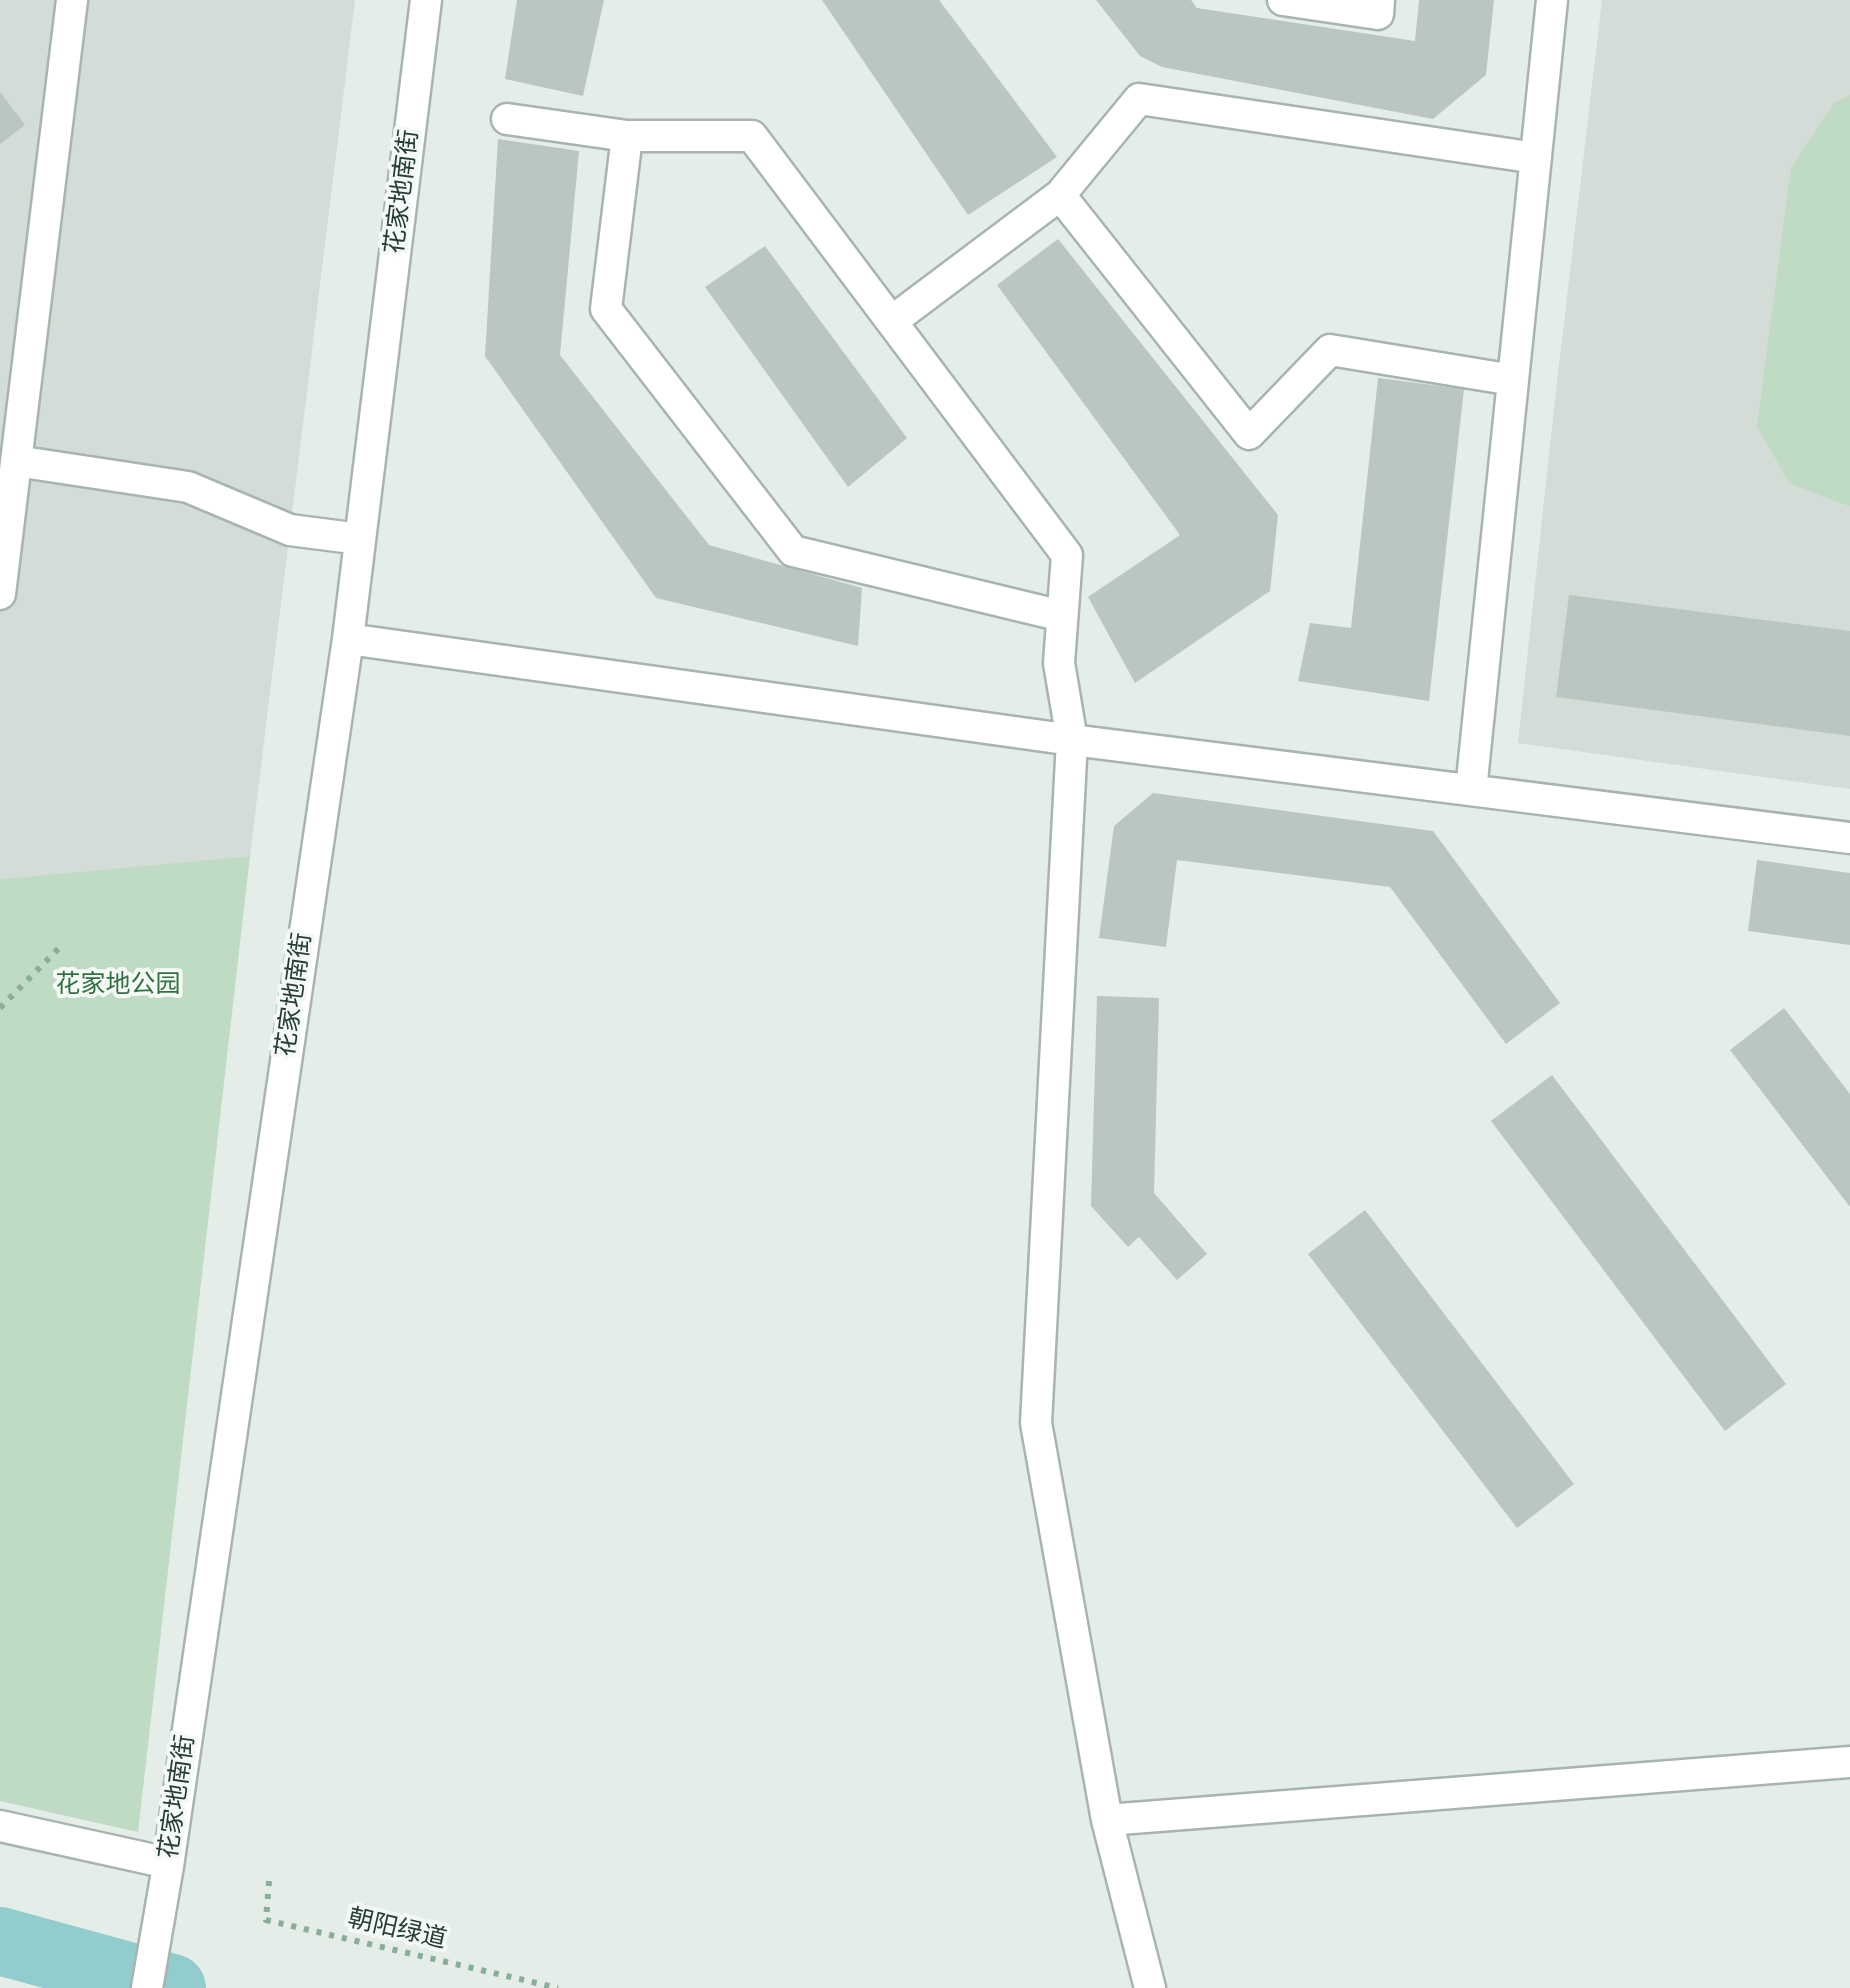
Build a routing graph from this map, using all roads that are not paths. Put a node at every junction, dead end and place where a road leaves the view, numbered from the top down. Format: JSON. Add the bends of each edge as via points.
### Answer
{"nodes":[{"id":1,"x":72,"y":0,"type":"edge"},
{"id":2,"x":426,"y":0,"type":"edge"},
{"id":3,"x":1283,"y":0,"type":"edge"},
{"id":4,"x":1379,"y":0,"type":"edge"},
{"id":5,"x":1552,"y":0,"type":"edge"},
{"id":6,"x":507,"y":119,"type":"dead end"},
{"id":7,"x":627,"y":136,"type":"junction"},
{"id":8,"x":1536,"y":158,"type":"junction"},
{"id":9,"x":1060,"y":195,"type":"junction"},
{"id":10,"x":892,"y":322,"type":"junction"},
{"id":11,"x":1513,"y":380,"type":"junction"},
{"id":12,"x":16,"y":462,"type":"junction"},
{"id":13,"x":360,"y":539,"type":"junction"},
{"id":14,"x":0,"y":594,"type":"edge"},
{"id":15,"x":1062,"y":616,"type":"junction"},
{"id":16,"x":348,"y":638,"type":"junction"},
{"id":17,"x":1072,"y":740,"type":"junction"},
{"id":18,"x":1471,"y":790,"type":"junction"},
{"id":19,"x":1850,"y":838,"type":"edge"},
{"id":20,"x":1850,"y":1762,"type":"edge"},
{"id":21,"x":1108,"y":1820,"type":"junction"},
{"id":22,"x":0,"y":1826,"type":"edge"},
{"id":23,"x":168,"y":1864,"type":"junction"},
{"id":24,"x":147,"y":1988,"type":"edge"},
{"id":25,"x":1150,"y":1988,"type":"edge"}],
"edges":[{"from":1,"to":12,"type":"street"},
{"from":2,"to":13,"type":"street","name":"花家地南街"},
{"from":3,"to":4,"type":"street","via":[[1378,14]]},
{"from":5,"to":8,"type":"street"},
{"from":6,"to":7,"type":"street"},
{"from":7,"to":10,"type":"street","via":[[752,136]]},
{"from":7,"to":15,"type":"street","via":[[606,310],[793,552]]},
{"from":8,"to":9,"type":"street","via":[[1139,99]]},
{"from":8,"to":11,"type":"street"},
{"from":9,"to":10,"type":"street"},
{"from":9,"to":11,"type":"street","via":[[1249,434],[1330,350]]},
{"from":10,"to":15,"type":"street","via":[[1067,555]]},
{"from":11,"to":18,"type":"street"},
{"from":12,"to":13,"type":"street","via":[[188,487],[290,530]]},
{"from":12,"to":14,"type":"street"},
{"from":13,"to":16,"type":"street","name":"花家地南街"},
{"from":15,"to":17,"type":"street","via":[[1059,664]]},
{"from":16,"to":17,"type":"street"},
{"from":16,"to":23,"type":"street","name":"花家地南街"},
{"from":17,"to":18,"type":"street"},
{"from":17,"to":21,"type":"street","via":[[1036,1423]]},
{"from":18,"to":19,"type":"street"},
{"from":20,"to":21,"type":"street"},
{"from":21,"to":25,"type":"street"},
{"from":22,"to":23,"type":"street"},
{"from":23,"to":24,"type":"street","name":"花家地南街"}]}
